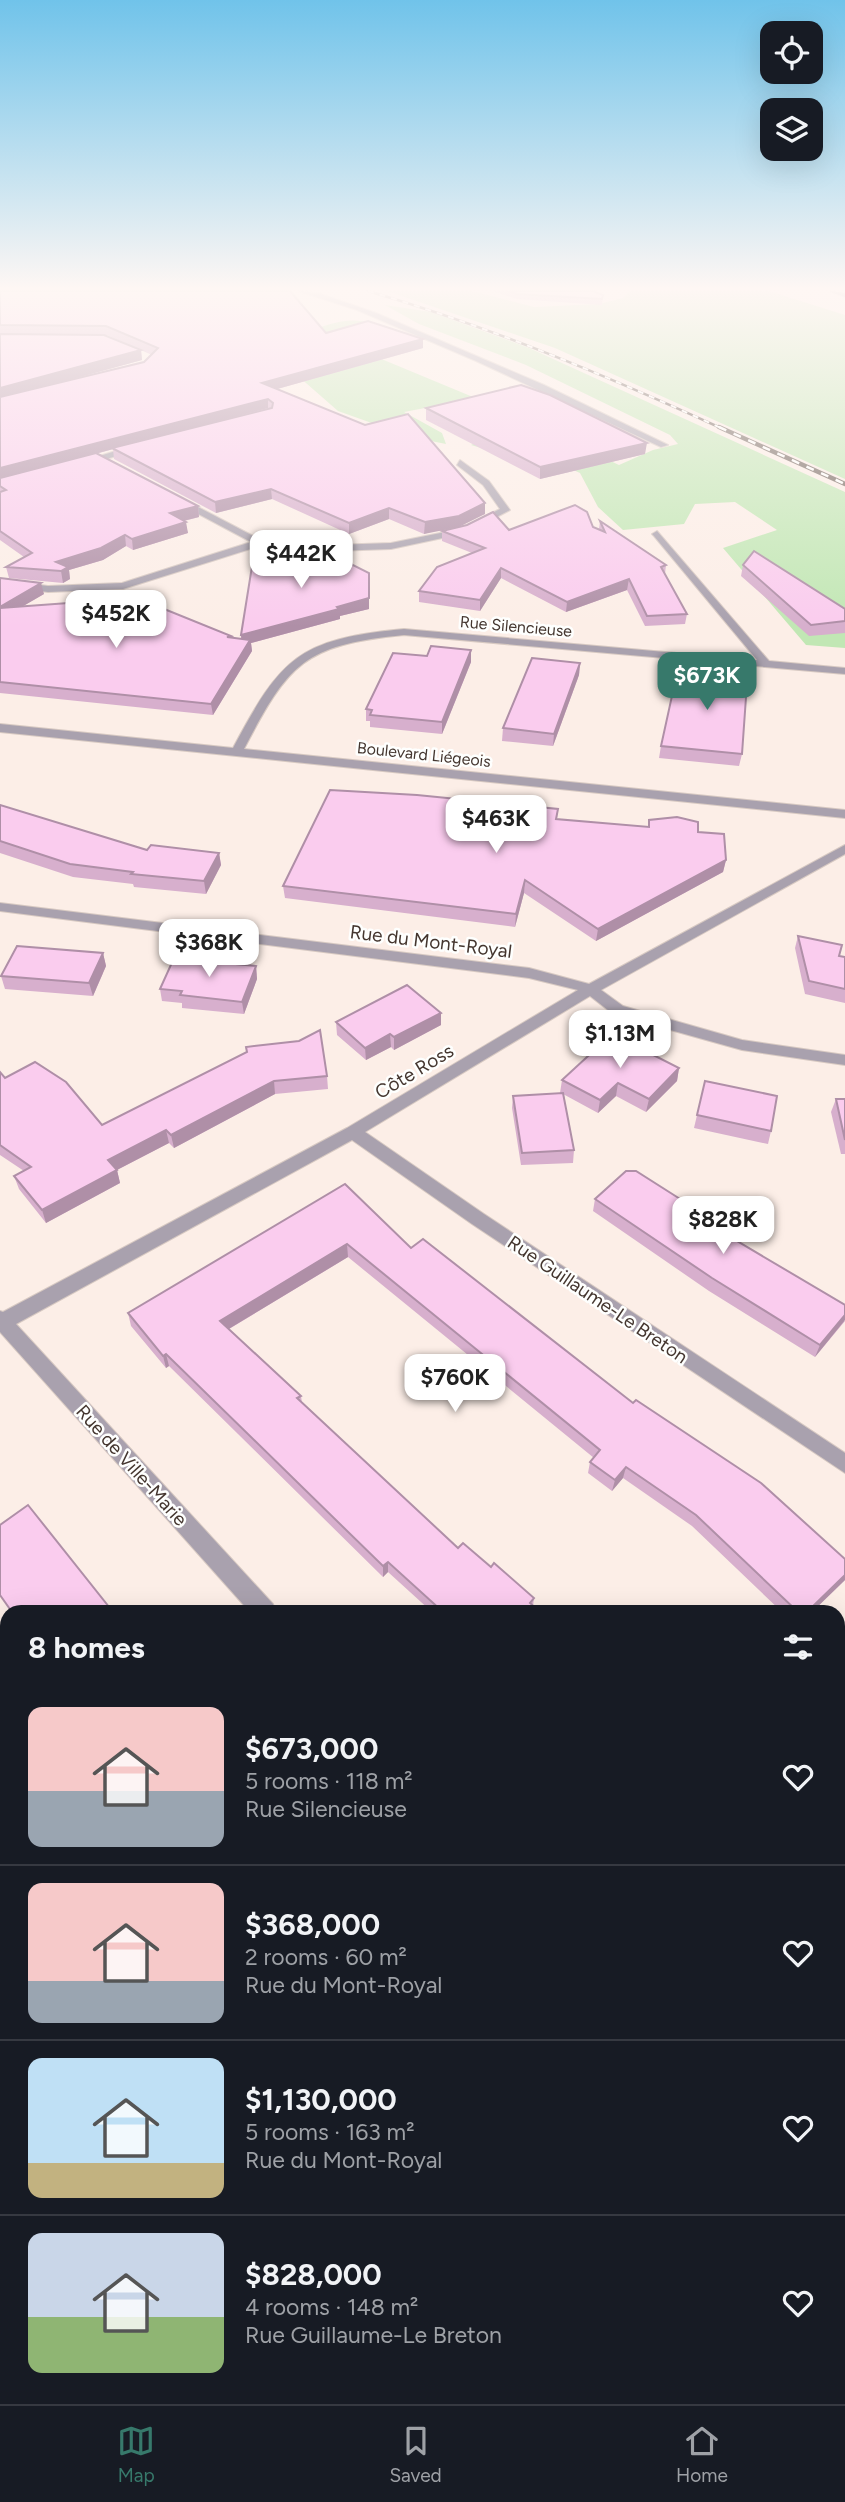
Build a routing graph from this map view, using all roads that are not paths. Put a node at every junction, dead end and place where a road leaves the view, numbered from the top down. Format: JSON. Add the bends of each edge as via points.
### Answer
{"nodes":[{"id":1,"x":580,"y":403,"type":"edge"},
{"id":2,"x":664,"y":445,"type":"dead end"},
{"id":3,"x":139,"y":447,"type":"edge"},
{"id":4,"x":100,"y":457,"type":"junction"},
{"id":5,"x":110,"y":463,"type":"edge"},
{"id":6,"x":460,"y":463,"type":"dead end"},
{"id":7,"x":75,"y":464,"type":"edge"},
{"id":8,"x":166,"y":493,"type":"edge"},
{"id":9,"x":657,"y":534,"type":"dead end"},
{"id":10,"x":259,"y":543,"type":"junction"},
{"id":11,"x":0,"y":583,"type":"edge"},
{"id":12,"x":765,"y":663,"type":"junction"},
{"id":13,"x":845,"y":671,"type":"edge"},
{"id":14,"x":0,"y":728,"type":"edge"},
{"id":15,"x":237,"y":751,"type":"junction"},
{"id":16,"x":845,"y":814,"type":"edge"},
{"id":17,"x":845,"y":849,"type":"edge"},
{"id":18,"x":0,"y":907,"type":"edge"},
{"id":19,"x":591,"y":989,"type":"junction"},
{"id":20,"x":845,"y":1060,"type":"edge"},
{"id":21,"x":353,"y":1132,"type":"junction"},
{"id":22,"x":1,"y":1321,"type":"edge"},
{"id":23,"x":843,"y":1458,"type":"edge"},
{"id":24,"x":259,"y":1605,"type":"edge"}],
"edges":[{"from":1,"to":2,"type":"street"},
{"from":3,"to":4,"type":"street"},
{"from":4,"to":5,"type":"street"},
{"from":4,"to":7,"type":"street"},
{"from":6,"to":10,"type":"street","via":[[496,491],[505,510],[463,530],[391,546]]},
{"from":8,"to":10,"type":"street"},
{"from":9,"to":12,"type":"street"},
{"from":10,"to":11,"type":"street","via":[[123,586],[48,589]]},
{"from":12,"to":13,"type":"street","name":"Rue Silencieuse"},
{"from":12,"to":15,"type":"street","name":"Rue Silencieuse","via":[[404,632],[365,635],[321,647],[289,667],[273,685]]},
{"from":14,"to":15,"type":"street","name":"Boulevard Liégeois"},
{"from":15,"to":16,"type":"street","name":"Boulevard Liégeois"},
{"from":17,"to":19,"type":"street","name":"Côte Ross"},
{"from":18,"to":19,"type":"street","name":"Rue du Mont-Royal","via":[[529,973]]},
{"from":19,"to":20,"type":"street","name":"Rue du Mont-Royal","via":[[618,1010],[742,1045]]},
{"from":19,"to":21,"type":"street","name":"Côte Ross"},
{"from":21,"to":22,"type":"street","name":"Côte Ross"},
{"from":21,"to":23,"type":"street","name":"Rue Guillaume-Le Breton"},
{"from":22,"to":24,"type":"street","name":"Rue de Ville-Marie"}]}
